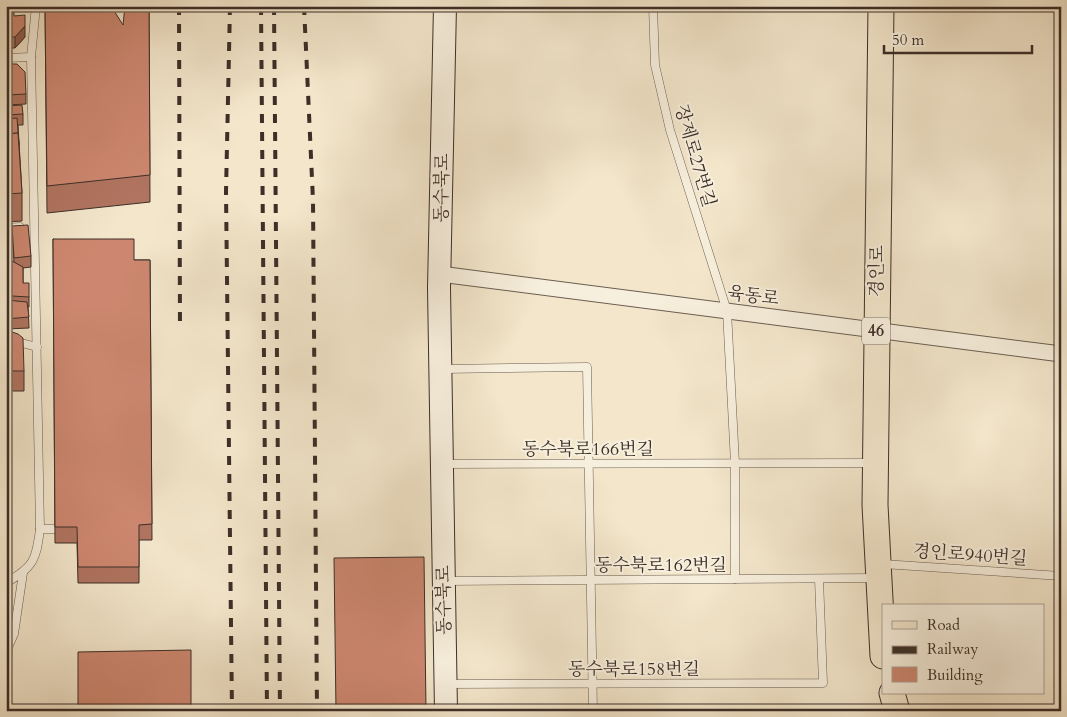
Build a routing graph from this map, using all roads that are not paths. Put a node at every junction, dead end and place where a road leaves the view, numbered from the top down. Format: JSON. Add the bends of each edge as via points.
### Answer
{"nodes":[{"id":1,"x":36,"y":6,"type":"edge"},
{"id":2,"x":445,"y":6,"type":"edge"},
{"id":3,"x":653,"y":6,"type":"edge"},
{"id":4,"x":881,"y":6,"type":"edge"},
{"id":5,"x":6,"y":58,"type":"edge"},
{"id":6,"x":31,"y":58,"type":"junction"},
{"id":7,"x":34,"y":226,"type":"junction"},
{"id":8,"x":6,"y":228,"type":"edge"},
{"id":9,"x":440,"y":274,"type":"junction"},
{"id":10,"x":727,"y":311,"type":"junction"},
{"id":11,"x":876,"y":330,"type":"junction"},
{"id":12,"x":6,"y":339,"type":"edge"},
{"id":13,"x":37,"y":346,"type":"junction"},
{"id":14,"x":1061,"y":354,"type":"edge"},
{"id":15,"x":441,"y":369,"type":"junction"},
{"id":16,"x":875,"y":463,"type":"junction"},
{"id":17,"x":442,"y":464,"type":"junction"},
{"id":18,"x":590,"y":464,"type":"junction"},
{"id":19,"x":735,"y":464,"type":"junction"},
{"id":20,"x":40,"y":529,"type":"junction"},
{"id":21,"x":54,"y":529,"type":"edge"},
{"id":22,"x":878,"y":571,"type":"junction"},
{"id":23,"x":23,"y":572,"type":"junction"},
{"id":24,"x":1061,"y":576,"type":"edge"},
{"id":25,"x":735,"y":579,"type":"junction"},
{"id":26,"x":819,"y":579,"type":"junction"},
{"id":27,"x":591,"y":580,"type":"junction"},
{"id":28,"x":444,"y":581,"type":"junction"},
{"id":29,"x":6,"y":583,"type":"edge"},
{"id":30,"x":882,"y":639,"type":"edge"},
{"id":31,"x":6,"y":652,"type":"edge"},
{"id":32,"x":445,"y":684,"type":"junction"},
{"id":33,"x":592,"y":684,"type":"junction"},
{"id":34,"x":892,"y":694,"type":"edge"},
{"id":35,"x":446,"y":711,"type":"edge"},
{"id":36,"x":593,"y":711,"type":"edge"},
{"id":37,"x":896,"y":711,"type":"edge"}],
"edges":[{"from":1,"to":6,"type":"lane"},
{"from":2,"to":9,"type":"street","name":"동수북로"},
{"from":3,"to":10,"type":"lane","name":"장제로27번길","via":[[655,66],[670,130]]},
{"from":4,"to":11,"type":"main road","name":"경인로","number":"46"},
{"from":5,"to":6,"type":"lane"},
{"from":6,"to":7,"type":"lane"},
{"from":7,"to":8,"type":"lane"},
{"from":7,"to":13,"type":"lane"},
{"from":9,"to":10,"type":"street","name":"육동로"},
{"from":9,"to":15,"type":"street","name":"동수북로"},
{"from":10,"to":11,"type":"street","name":"육동로"},
{"from":10,"to":19,"type":"lane"},
{"from":11,"to":14,"type":"street","name":"육동로"},
{"from":11,"to":16,"type":"main road","name":"경인로","number":"46"},
{"from":12,"to":13,"type":"lane"},
{"from":13,"to":20,"type":"lane"},
{"from":15,"to":17,"type":"street","name":"동수북로"},
{"from":15,"to":18,"type":"lane","via":[[587,368]]},
{"from":16,"to":19,"type":"lane","name":"동수북로166번길"},
{"from":16,"to":22,"type":"main road","name":"경인로","number":"46"},
{"from":17,"to":18,"type":"lane","name":"동수북로166번길"},
{"from":17,"to":28,"type":"street","name":"동수북로"},
{"from":18,"to":19,"type":"lane","name":"동수북로166번길"},
{"from":18,"to":27,"type":"lane"},
{"from":19,"to":25,"type":"lane"},
{"from":20,"to":21,"type":"lane"},
{"from":20,"to":23,"type":"lane","via":[[33,561]]},
{"from":22,"to":24,"type":"lane","name":"경인로940번길"},
{"from":22,"to":26,"type":"lane","name":"동수북로162번길"},
{"from":22,"to":30,"type":"main road","name":"경인로","number":"46"},
{"from":23,"to":29,"type":"lane"},
{"from":23,"to":31,"type":"lane","via":[[14,634]]},
{"from":25,"to":26,"type":"lane","name":"동수북로162번길"},
{"from":25,"to":27,"type":"lane","name":"동수북로162번길"},
{"from":26,"to":33,"type":"lane","name":"동수북로158번길","via":[[824,683]]},
{"from":27,"to":28,"type":"lane","name":"동수북로162번길"},
{"from":27,"to":33,"type":"lane"},
{"from":28,"to":32,"type":"street","name":"동수북로"},
{"from":32,"to":33,"type":"lane","name":"동수북로158번길"},
{"from":32,"to":35,"type":"street","name":"동수북로"},
{"from":33,"to":36,"type":"lane"},
{"from":34,"to":37,"type":"main road"}]}
